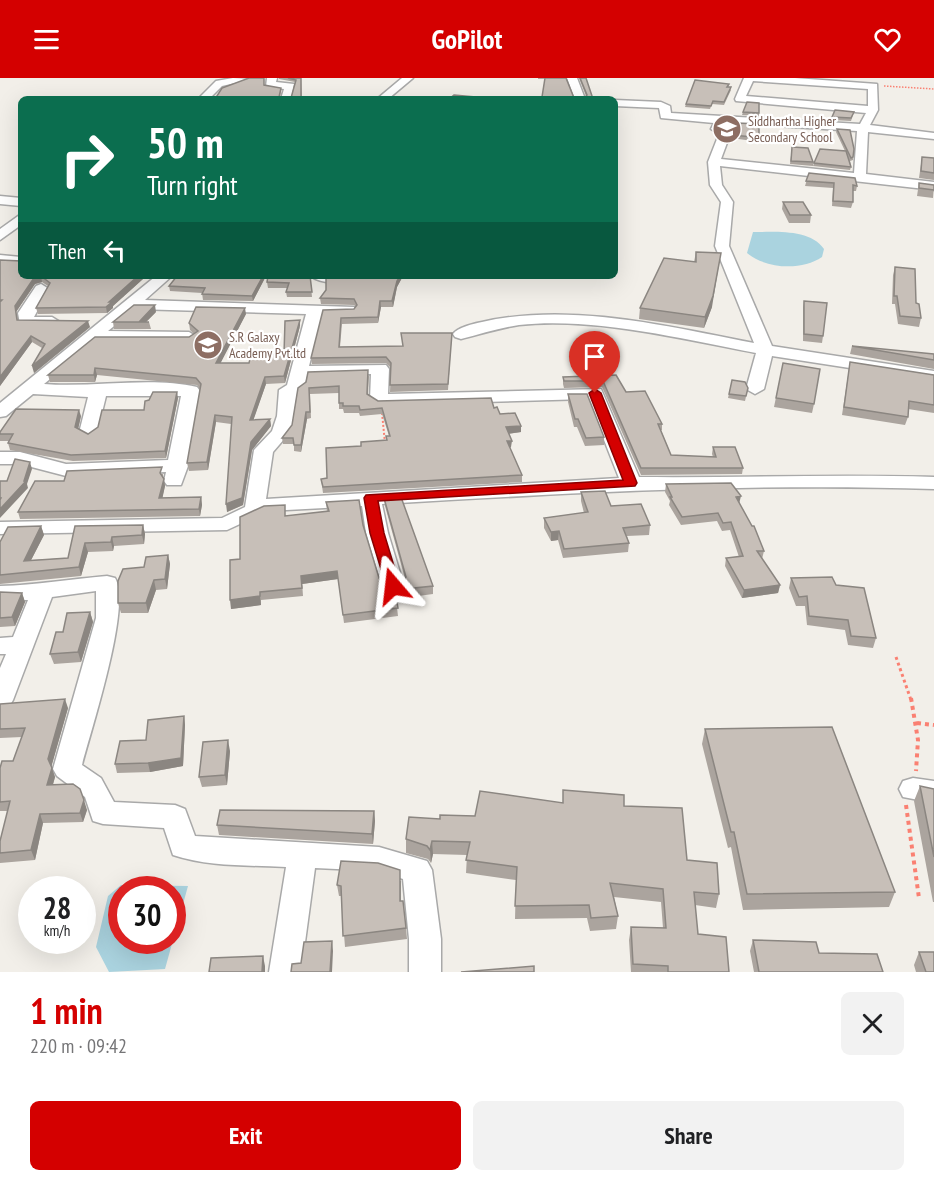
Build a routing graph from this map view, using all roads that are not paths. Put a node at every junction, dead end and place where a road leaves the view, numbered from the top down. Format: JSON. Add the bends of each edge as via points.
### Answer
{"nodes":[{"id":1,"x":272,"y":78,"type":"edge"},
{"id":2,"x":408,"y":78,"type":"edge"},
{"id":3,"x":572,"y":78,"type":"edge"},
{"id":4,"x":749,"y":78,"type":"edge"},
{"id":5,"x":247,"y":80,"type":"edge"},
{"id":6,"x":206,"y":96,"type":"edge"},
{"id":7,"x":287,"y":96,"type":"edge"},
{"id":8,"x":386,"y":96,"type":"edge"},
{"id":9,"x":579,"y":96,"type":"edge"},
{"id":10,"x":618,"y":103,"type":"edge"},
{"id":11,"x":873,"y":111,"type":"junction"},
{"id":12,"x":720,"y":120,"type":"junction"},
{"id":13,"x":863,"y":128,"type":"junction"},
{"id":14,"x":934,"y":136,"type":"edge"},
{"id":15,"x":714,"y":162,"type":"junction"},
{"id":16,"x":860,"y":177,"type":"junction"},
{"id":17,"x":934,"y":186,"type":"edge"},
{"id":18,"x":0,"y":200,"type":"edge"},
{"id":19,"x":18,"y":202,"type":"edge"},
{"id":20,"x":18,"y":221,"type":"edge"},
{"id":21,"x":0,"y":236,"type":"edge"},
{"id":22,"x":0,"y":259,"type":"edge"},
{"id":23,"x":18,"y":261,"type":"edge"},
{"id":24,"x":161,"y":279,"type":"edge"},
{"id":25,"x":41,"y":289,"type":"dead end"},
{"id":26,"x":131,"y":304,"type":"junction"},
{"id":27,"x":315,"y":310,"type":"junction"},
{"id":28,"x":348,"y":310,"type":"edge"},
{"id":29,"x":111,"y":320,"type":"junction"},
{"id":30,"x":461,"y":334,"type":"dead end"},
{"id":31,"x":92,"y":336,"type":"junction"},
{"id":32,"x":189,"y":337,"type":"edge"},
{"id":33,"x":765,"y":349,"type":"junction"},
{"id":34,"x":300,"y":371,"type":"junction"},
{"id":35,"x":934,"y":376,"type":"edge"},
{"id":36,"x":29,"y":388,"type":"junction"},
{"id":37,"x":754,"y":389,"type":"dead end"},
{"id":38,"x":98,"y":391,"type":"junction"},
{"id":39,"x":0,"y":412,"type":"edge"},
{"id":40,"x":88,"y":433,"type":"edge"},
{"id":41,"x":0,"y":458,"type":"edge"},
{"id":42,"x":631,"y":483,"type":"junction"},
{"id":43,"x":934,"y":483,"type":"edge"},
{"id":44,"x":371,"y":498,"type":"junction"},
{"id":45,"x":255,"y":506,"type":"junction"},
{"id":46,"x":0,"y":528,"type":"edge"},
{"id":47,"x":393,"y":586,"type":"edge"},
{"id":48,"x":42,"y":592,"type":"junction"},
{"id":49,"x":0,"y":593,"type":"edge"},
{"id":50,"x":11,"y":646,"type":"edge"},
{"id":51,"x":0,"y":699,"type":"edge"},
{"id":52,"x":302,"y":857,"type":"junction"},
{"id":53,"x":285,"y":972,"type":"edge"},
{"id":54,"x":425,"y":972,"type":"edge"}],
"edges":[{"from":1,"to":7,"type":"street","via":[[270,85],[290,86]]},
{"from":2,"to":8,"type":"street"},
{"from":3,"to":9,"type":"street"},
{"from":4,"to":11,"type":"street","via":[[873,86]]},
{"from":4,"to":11,"type":"street","via":[[740,99]]},
{"from":5,"to":6,"type":"street","via":[[219,83]]},
{"from":10,"to":12,"type":"street","via":[[661,105],[666,108],[665,116]]},
{"from":11,"to":13,"type":"street"},
{"from":12,"to":13,"type":"street"},
{"from":12,"to":15,"type":"street","via":[[717,129],[725,132]]},
{"from":13,"to":14,"type":"street"},
{"from":13,"to":16,"type":"street"},
{"from":15,"to":16,"type":"street"},
{"from":15,"to":33,"type":"street","via":[[716,185],[727,202],[722,246]]},
{"from":16,"to":17,"type":"street"},
{"from":18,"to":19,"type":"street"},
{"from":20,"to":21,"type":"street"},
{"from":22,"to":23,"type":"street"},
{"from":24,"to":26,"type":"street"},
{"from":25,"to":29,"type":"street","via":[[26,313],[26,321]]},
{"from":26,"to":27,"type":"street"},
{"from":26,"to":29,"type":"street"},
{"from":27,"to":28,"type":"street"},
{"from":27,"to":34,"type":"street"},
{"from":29,"to":31,"type":"street"},
{"from":30,"to":33,"type":"street","via":[[489,323],[547,318],[693,335]]},
{"from":31,"to":32,"type":"street"},
{"from":31,"to":36,"type":"street"},
{"from":33,"to":35,"type":"street"},
{"from":33,"to":37,"type":"street"},
{"from":34,"to":42,"type":"street","via":[[380,369],[379,400],[595,393]]},
{"from":34,"to":45,"type":"street","via":[[295,388],[288,390],[284,432],[264,450]]},
{"from":36,"to":38,"type":"street"},
{"from":36,"to":39,"type":"street"},
{"from":38,"to":40,"type":"street"},
{"from":38,"to":41,"type":"street","via":[[191,391],[176,474],[66,470],[20,458]]},
{"from":42,"to":43,"type":"street"},
{"from":42,"to":44,"type":"street"},
{"from":44,"to":45,"type":"street"},
{"from":44,"to":47,"type":"street"},
{"from":45,"to":46,"type":"street","via":[[259,509],[241,514],[227,524]]},
{"from":48,"to":49,"type":"street"},
{"from":48,"to":50,"type":"street"},
{"from":48,"to":52,"type":"street","via":[[58,587],[107,584],[108,618],[67,769],[99,793],[103,813],[175,817],[183,846]]},
{"from":50,"to":51,"type":"street"},
{"from":52,"to":53,"type":"street"},
{"from":52,"to":54,"type":"street","via":[[379,858],[417,870],[426,939]]}]}
